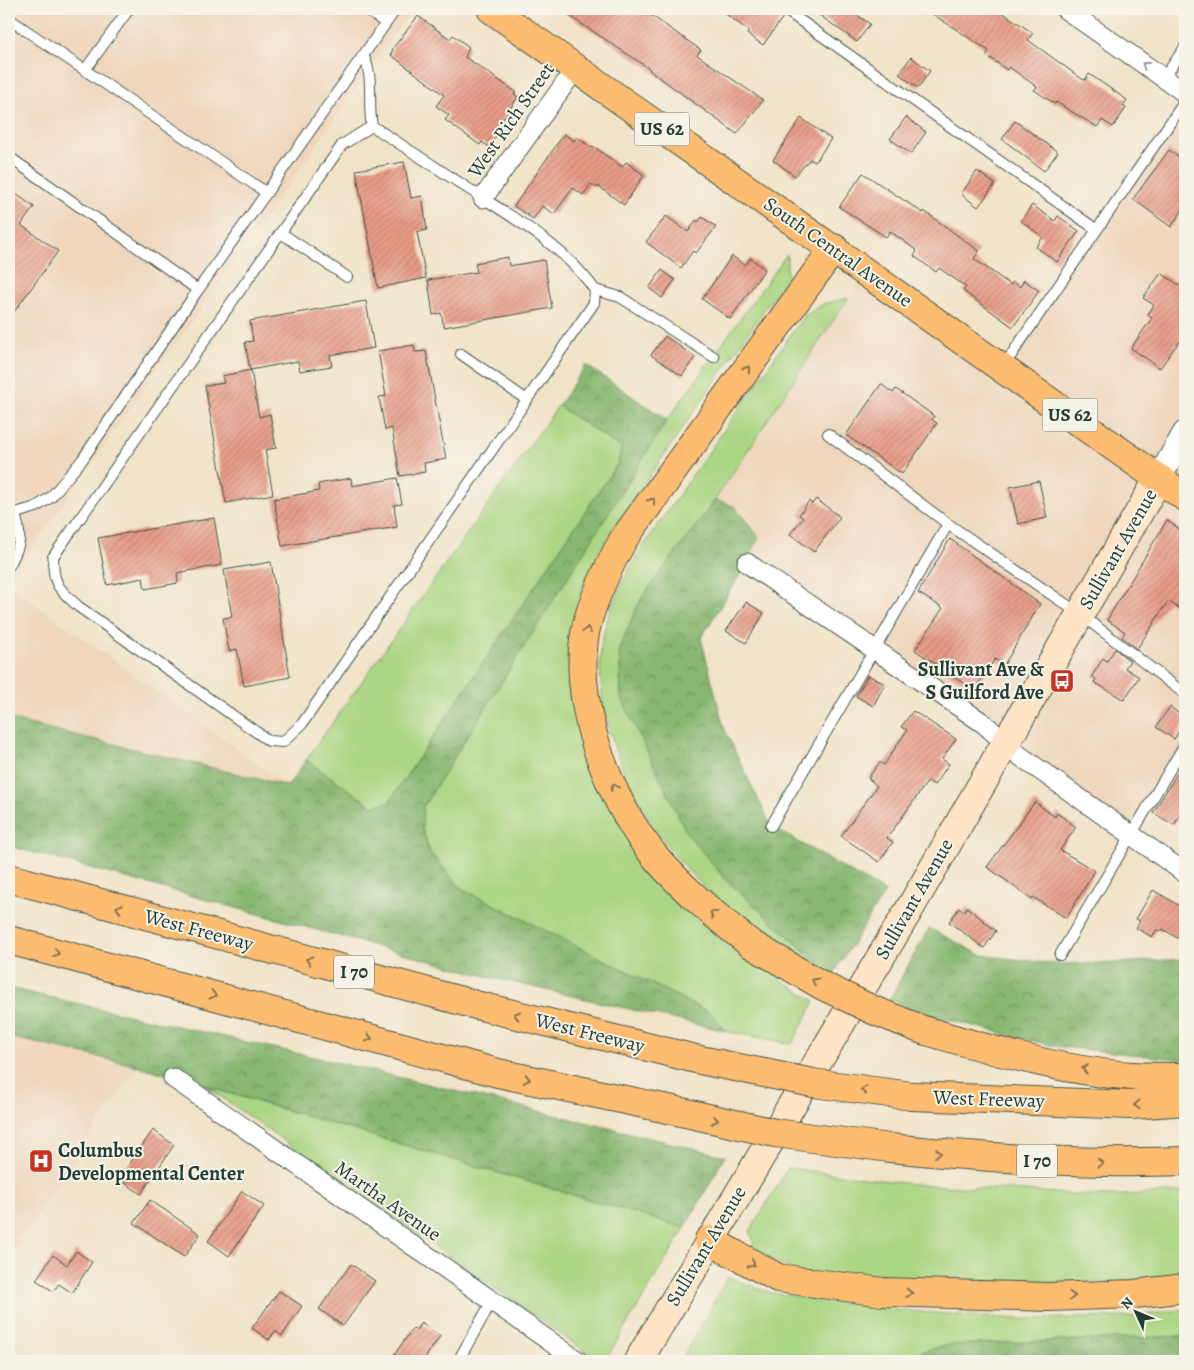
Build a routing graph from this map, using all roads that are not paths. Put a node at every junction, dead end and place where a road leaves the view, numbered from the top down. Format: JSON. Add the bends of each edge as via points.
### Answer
{"nodes":[{"id":1,"x":129,"y":9,"type":"edge"},
{"id":2,"x":365,"y":9,"type":"edge"},
{"id":3,"x":396,"y":9,"type":"edge"},
{"id":4,"x":491,"y":9,"type":"edge"},
{"id":5,"x":784,"y":9,"type":"edge"},
{"id":6,"x":1065,"y":9,"type":"edge"},
{"id":7,"x":9,"y":18,"type":"edge"},
{"id":8,"x":386,"y":23,"type":"junction"},
{"id":9,"x":1185,"y":47,"type":"edge"},
{"id":10,"x":364,"y":56,"type":"junction"},
{"id":11,"x":576,"y":68,"type":"junction"},
{"id":12,"x":85,"y":70,"type":"junction"},
{"id":13,"x":1164,"y":78,"type":"junction"},
{"id":14,"x":1185,"y":93,"type":"edge"},
{"id":15,"x":1185,"y":101,"type":"edge"},
{"id":16,"x":372,"y":126,"type":"junction"},
{"id":17,"x":9,"y":157,"type":"edge"},
{"id":18,"x":267,"y":193,"type":"junction"},
{"id":19,"x":483,"y":198,"type":"junction"},
{"id":20,"x":1097,"y":230,"type":"junction"},
{"id":21,"x":281,"y":233,"type":"junction"},
{"id":22,"x":834,"y":248,"type":"junction"},
{"id":23,"x":347,"y":277,"type":"dead end"},
{"id":24,"x":198,"y":290,"type":"junction"},
{"id":25,"x":595,"y":290,"type":"junction"},
{"id":26,"x":461,"y":354,"type":"dead end"},
{"id":27,"x":714,"y":357,"type":"dead end"},
{"id":28,"x":1003,"y":368,"type":"junction"},
{"id":29,"x":526,"y":400,"type":"junction"},
{"id":30,"x":1185,"y":433,"type":"edge"},
{"id":31,"x":828,"y":434,"type":"dead end"},
{"id":32,"x":1159,"y":478,"type":"junction"},
{"id":33,"x":1185,"y":497,"type":"edge"},
{"id":34,"x":12,"y":515,"type":"edge"},
{"id":35,"x":948,"y":524,"type":"junction"},
{"id":36,"x":747,"y":563,"type":"dead end"},
{"id":37,"x":9,"y":566,"type":"edge"},
{"id":38,"x":1080,"y":614,"type":"junction"},
{"id":39,"x":873,"y":650,"type":"junction"},
{"id":40,"x":1185,"y":694,"type":"edge"},
{"id":41,"x":1005,"y":742,"type":"junction"},
{"id":42,"x":1185,"y":744,"type":"edge"},
{"id":43,"x":771,"y":826,"type":"dead end"},
{"id":44,"x":1130,"y":834,"type":"junction"},
{"id":45,"x":1185,"y":872,"type":"edge"},
{"id":46,"x":9,"y":878,"type":"edge"},
{"id":47,"x":9,"y":940,"type":"edge"},
{"id":48,"x":1060,"y":955,"type":"dead end"},
{"id":49,"x":1185,"y":1077,"type":"edge"},
{"id":50,"x":173,"y":1078,"type":"dead end"},
{"id":51,"x":1185,"y":1101,"type":"edge"},
{"id":52,"x":1185,"y":1161,"type":"edge"},
{"id":53,"x":709,"y":1240,"type":"junction"},
{"id":54,"x":1185,"y":1288,"type":"edge"},
{"id":55,"x":492,"y":1301,"type":"junction"},
{"id":56,"x":458,"y":1361,"type":"edge"},
{"id":57,"x":578,"y":1361,"type":"edge"},
{"id":58,"x":638,"y":1361,"type":"edge"}],
"edges":[{"from":1,"to":12,"type":"lane"},
{"from":2,"to":8,"type":"lane"},
{"from":3,"to":8,"type":"lane"},
{"from":4,"to":11,"type":"main road","name":"South Central Avenue","number":"US 62"},
{"from":5,"to":20,"type":"lane"},
{"from":13,"to":6,"type":"street","one_way":true},
{"from":7,"to":12,"type":"lane"},
{"from":8,"to":10,"type":"lane"},
{"from":9,"to":13,"type":"lane"},
{"from":10,"to":16,"type":"lane","via":[[370,68]]},
{"from":10,"to":18,"type":"lane"},
{"from":11,"to":19,"type":"street","name":"West Rich Street"},
{"from":11,"to":22,"type":"main road","name":"South Central Avenue","number":"US 62"},
{"from":12,"to":18,"type":"lane"},
{"from":13,"to":14,"type":"street"},
{"from":15,"to":20,"type":"lane"},
{"from":16,"to":19,"type":"lane"},
{"from":16,"to":21,"type":"lane","via":[[342,145]]},
{"from":17,"to":24,"type":"lane"},
{"from":18,"to":24,"type":"lane"},
{"from":19,"to":25,"type":"lane","via":[[562,254],[584,274]]},
{"from":20,"to":28,"type":"lane"},
{"from":21,"to":23,"type":"lane"},
{"from":21,"to":29,"type":"lane","via":[[53,558],[58,589],[79,607],[268,741],[283,742],[302,724]]},
{"from":22,"to":28,"type":"main road","name":"South Central Avenue","number":"US 62"},
{"from":49,"to":22,"type":"main road","one_way":true,"bridge":true,"via":[[1131,1076],[1065,1067],[991,1050],[923,1030],[824,986],[752,944],[702,906],[658,860],[634,828],[598,752],[586,710],[583,666],[588,622],[602,579],[623,540]]},
{"from":24,"to":34,"type":"lane","via":[[82,460],[51,497],[36,507]]},
{"from":25,"to":27,"type":"lane","via":[[620,297]]},
{"from":25,"to":29,"type":"lane","via":[[594,303]]},
{"from":26,"to":29,"type":"lane"},
{"from":28,"to":32,"type":"main road","name":"South Central Avenue","number":"US 62"},
{"from":30,"to":32,"type":"street","name":"Sullivant Avenue"},
{"from":31,"to":35,"type":"lane"},
{"from":32,"to":33,"type":"main road","name":"South Central Avenue","number":"US 62"},
{"from":32,"to":38,"type":"main road","name":"Sullivant Avenue"},
{"from":34,"to":37,"type":"lane","via":[[20,532],[19,547]]},
{"from":35,"to":38,"type":"lane"},
{"from":35,"to":39,"type":"lane"},
{"from":36,"to":39,"type":"street"},
{"from":38,"to":40,"type":"lane"},
{"from":38,"to":41,"type":"main road","name":"Sullivant Avenue"},
{"from":39,"to":41,"type":"street","via":[[983,723]]},
{"from":39,"to":43,"type":"lane"},
{"from":41,"to":44,"type":"street"},
{"from":41,"to":53,"type":"main road","name":"Sullivant Avenue","via":[[899,926]]},
{"from":42,"to":44,"type":"lane"},
{"from":44,"to":45,"type":"street"},
{"from":44,"to":48,"type":"lane"},
{"from":51,"to":46,"type":"main road","name":"West Freeway","number":"I 70","one_way":true,"bridge":true,"via":[[1131,1105],[912,1096],[812,1084],[476,1005]]},
{"from":47,"to":52,"type":"main road","number":"I 70","one_way":true,"bridge":true,"via":[[498,1073],[775,1132],[1007,1160]]},
{"from":50,"to":55,"type":"street","name":"Martha Avenue"},
{"from":53,"to":54,"type":"main road","one_way":true,"via":[[778,1278],[883,1292],[1049,1297],[1134,1294]]},
{"from":53,"to":58,"type":"main road","name":"Sullivant Avenue"},
{"from":55,"to":56,"type":"lane"},
{"from":55,"to":57,"type":"street","name":"Martha Avenue"}]}
